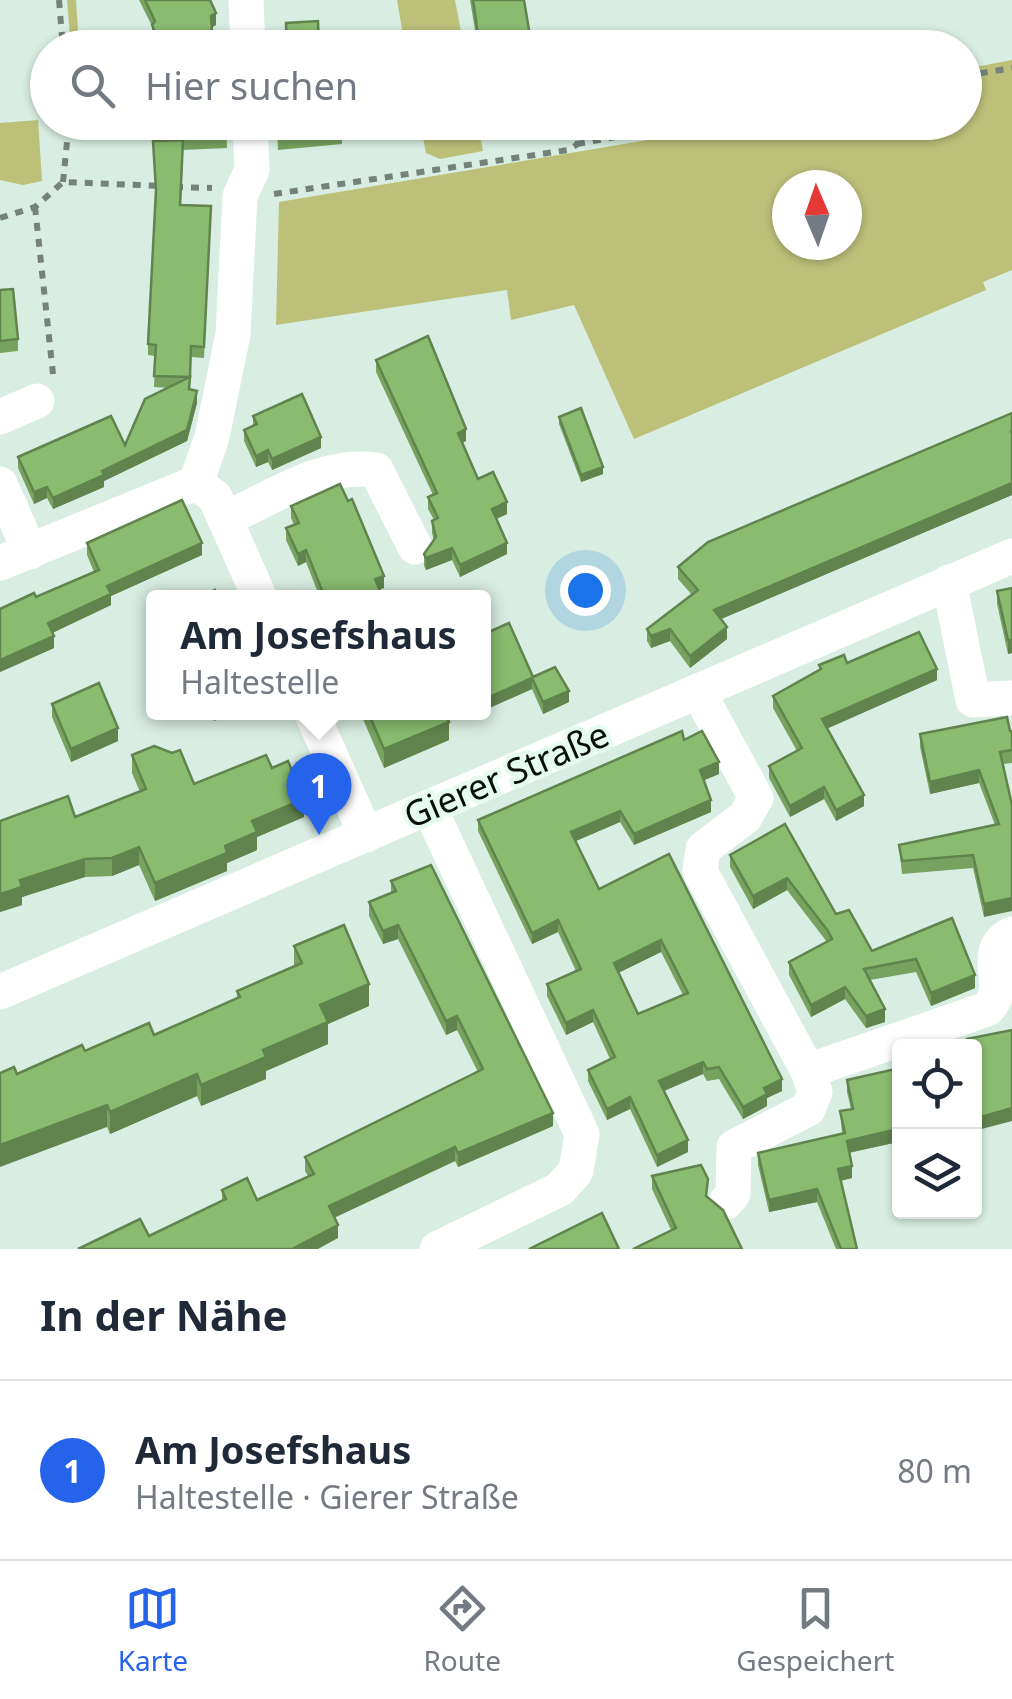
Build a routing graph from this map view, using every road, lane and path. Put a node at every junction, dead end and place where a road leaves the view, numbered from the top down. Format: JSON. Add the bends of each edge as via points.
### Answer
{"nodes":[{"id":1,"x":59,"y":0,"type":"edge"},
{"id":2,"x":246,"y":0,"type":"edge"},
{"id":3,"x":62,"y":30,"type":"edge"},
{"id":4,"x":247,"y":30,"type":"edge"},
{"id":5,"x":1012,"y":68,"type":"edge"},
{"id":6,"x":982,"y":73,"type":"edge"},
{"id":7,"x":67,"y":140,"type":"edge"},
{"id":8,"x":251,"y":140,"type":"edge"},
{"id":9,"x":578,"y":140,"type":"edge"},
{"id":10,"x":600,"y":140,"type":"edge"},
{"id":11,"x":578,"y":144,"type":"junction"},
{"id":12,"x":63,"y":182,"type":"junction"},
{"id":13,"x":240,"y":196,"type":"junction"},
{"id":14,"x":35,"y":208,"type":"junction"},
{"id":15,"x":0,"y":218,"type":"edge"},
{"id":16,"x":37,"y":401,"type":"joint"},
{"id":17,"x":0,"y":416,"type":"edge"},
{"id":18,"x":196,"y":483,"type":"junction"},
{"id":19,"x":0,"y":484,"type":"edge"},
{"id":20,"x":226,"y":520,"type":"junction"},
{"id":21,"x":416,"y":547,"type":"dead end"},
{"id":22,"x":1012,"y":556,"type":"edge"},
{"id":23,"x":15,"y":558,"type":"edge"},
{"id":24,"x":949,"y":582,"type":"junction"},
{"id":25,"x":257,"y":590,"type":"edge"},
{"id":26,"x":698,"y":691,"type":"junction"},
{"id":27,"x":1012,"y":698,"type":"edge"},
{"id":28,"x":315,"y":720,"type":"edge"},
{"id":29,"x":430,"y":807,"type":"junction"},
{"id":30,"x":366,"y":835,"type":"junction"},
{"id":31,"x":1012,"y":934,"type":"edge"},
{"id":32,"x":0,"y":992,"type":"edge"},
{"id":33,"x":808,"y":1071,"type":"junction"},
{"id":34,"x":726,"y":1202,"type":"dead end"},
{"id":35,"x":438,"y":1249,"type":"edge"}],
"edges":[{"from":1,"to":3,"type":"path"},
{"from":2,"to":4,"type":"street"},
{"from":5,"to":6,"type":"path"},
{"from":7,"to":12,"type":"path"},
{"from":8,"to":13,"type":"street","via":[[252,170]]},
{"from":9,"to":11,"type":"path"},
{"from":10,"to":11,"type":"path"},
{"from":11,"to":13,"type":"path","via":[[374,182]]},
{"from":12,"to":13,"type":"path","via":[[213,188]]},
{"from":12,"to":14,"type":"path"},
{"from":13,"to":18,"type":"street","via":[[233,334]]},
{"from":14,"to":15,"type":"path"},
{"from":14,"to":16,"type":"path","via":[[55,370]]},
{"from":16,"to":17,"type":"street"},
{"from":18,"to":20,"type":"street","via":[[215,497]]},
{"from":18,"to":23,"type":"street"},
{"from":19,"to":23,"type":"street"},
{"from":20,"to":21,"type":"street","via":[[334,470],[356,467],[376,470]]},
{"from":20,"to":25,"type":"street"},
{"from":22,"to":24,"type":"street","name":"Gierer Straße"},
{"from":24,"to":26,"type":"street","name":"Gierer Straße"},
{"from":24,"to":27,"type":"street","via":[[973,700]]},
{"from":26,"to":29,"type":"street","name":"Gierer Straße"},
{"from":26,"to":33,"type":"street","via":[[756,798],[744,817],[703,849],[700,870]]},
{"from":28,"to":30,"type":"street"},
{"from":29,"to":30,"type":"street","name":"Gierer Straße"},
{"from":29,"to":35,"type":"street","via":[[582,1134],[576,1170],[560,1190]]},
{"from":30,"to":32,"type":"street","name":"Gierer Straße"},
{"from":31,"to":33,"type":"street","via":[[994,953],[998,989],[987,1009]]},
{"from":33,"to":34,"type":"street","via":[[815,1092],[808,1109],[734,1147],[733,1194]]}]}
